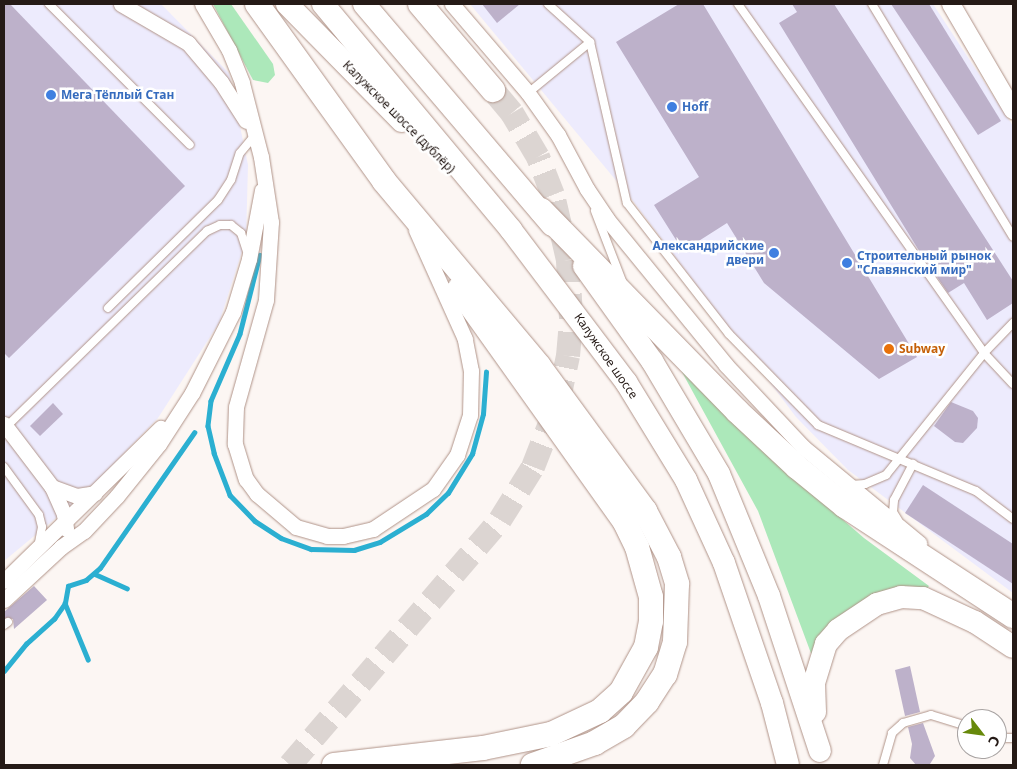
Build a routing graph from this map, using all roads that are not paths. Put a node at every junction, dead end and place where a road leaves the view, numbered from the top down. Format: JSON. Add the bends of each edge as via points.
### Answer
{"nodes":[{"id":1,"x":49,"y":4,"type":"edge"},
{"id":2,"x":120,"y":4,"type":"edge"},
{"id":3,"x":202,"y":4,"type":"edge"},
{"id":4,"x":257,"y":4,"type":"edge"},
{"id":5,"x":287,"y":4,"type":"edge"},
{"id":6,"x":323,"y":4,"type":"edge"},
{"id":7,"x":364,"y":4,"type":"edge"},
{"id":8,"x":420,"y":4,"type":"edge"},
{"id":9,"x":452,"y":4,"type":"edge"},
{"id":10,"x":548,"y":4,"type":"edge"},
{"id":11,"x":738,"y":4,"type":"edge"},
{"id":12,"x":872,"y":4,"type":"edge"},
{"id":13,"x":951,"y":4,"type":"edge"},
{"id":14,"x":590,"y":42,"type":"junction"},
{"id":15,"x":493,"y":90,"type":"tunnel mouth"},
{"id":16,"x":528,"y":93,"type":"junction"},
{"id":17,"x":1013,"y":110,"type":"edge"},
{"id":18,"x":255,"y":135,"type":"junction"},
{"id":19,"x":190,"y":145,"type":"dead end"},
{"id":20,"x":263,"y":176,"type":"junction"},
{"id":21,"x":384,"y":181,"type":"junction"},
{"id":22,"x":587,"y":190,"type":"junction"},
{"id":23,"x":541,"y":210,"type":"junction"},
{"id":24,"x":411,"y":219,"type":"junction"},
{"id":25,"x":511,"y":230,"type":"junction"},
{"id":26,"x":1013,"y":237,"type":"edge"},
{"id":27,"x":249,"y":259,"type":"junction"},
{"id":28,"x":630,"y":300,"type":"junction"},
{"id":29,"x":108,"y":308,"type":"dead end"},
{"id":30,"x":1013,"y":323,"type":"edge"},
{"id":31,"x":984,"y":353,"type":"junction"},
{"id":32,"x":652,"y":360,"type":"junction"},
{"id":33,"x":1013,"y":384,"type":"edge"},
{"id":34,"x":183,"y":406,"type":"junction"},
{"id":35,"x":5,"y":426,"type":"edge"},
{"id":36,"x":899,"y":457,"type":"junction"},
{"id":37,"x":914,"y":464,"type":"junction"},
{"id":38,"x":4,"y":467,"type":"edge"},
{"id":39,"x":846,"y":485,"type":"junction"},
{"id":40,"x":52,"y":487,"type":"junction"},
{"id":41,"x":96,"y":493,"type":"junction"},
{"id":42,"x":1013,"y":520,"type":"edge"},
{"id":43,"x":66,"y":522,"type":"junction"},
{"id":44,"x":904,"y":530,"type":"junction"},
{"id":45,"x":61,"y":547,"type":"junction"},
{"id":46,"x":34,"y":552,"type":"junction"},
{"id":47,"x":4,"y":581,"type":"edge"},
{"id":48,"x":969,"y":586,"type":"junction"},
{"id":49,"x":4,"y":600,"type":"edge"},
{"id":50,"x":1013,"y":616,"type":"edge"},
{"id":51,"x":1013,"y":647,"type":"edge"},
{"id":52,"x":957,"y":723,"type":"edge"},
{"id":53,"x":822,"y":758,"type":"edge"},
{"id":54,"x":334,"y":765,"type":"edge"},
{"id":55,"x":533,"y":765,"type":"edge"},
{"id":56,"x":788,"y":765,"type":"edge"},
{"id":57,"x":883,"y":765,"type":"edge"}],
"edges":[{"from":1,"to":19,"type":"lane"},
{"from":2,"to":18,"type":"street","via":[[188,43],[221,82]]},
{"from":3,"to":18,"type":"street","via":[[229,50],[242,83]]},
{"from":4,"to":21,"type":"highway"},
{"from":5,"to":25,"type":"main road","name":"Калужское шоссе (дублёр)"},
{"from":6,"to":25,"type":"main road","name":"Калужское шоссе"},
{"from":7,"to":23,"type":"main road"},
{"from":8,"to":15,"type":"highway"},
{"from":9,"to":16,"type":"street"},
{"from":10,"to":14,"type":"lane"},
{"from":11,"to":31,"type":"lane"},
{"from":12,"to":26,"type":"lane"},
{"from":13,"to":17,"type":"street"},
{"from":14,"to":16,"type":"lane"},
{"from":14,"to":36,"type":"lane","via":[[627,203],[729,334],[818,425]]},
{"from":16,"to":22,"type":"street","via":[[558,135]]},
{"from":18,"to":20,"type":"street"},
{"from":18,"to":29,"type":"lane","via":[[240,153],[231,180],[218,200]]},
{"from":20,"to":24,"type":"street","via":[[271,222],[270,274],[262,320],[236,407],[235,444],[246,479],[257,494],[284,520],[311,533],[327,536],[359,534],[389,520],[433,488],[457,455],[464,436],[472,392],[465,339]]},
{"from":20,"to":27,"type":"street"},
{"from":21,"to":24,"type":"highway"},
{"from":21,"to":55,"type":"highway","via":[[539,366],[646,511],[661,538],[677,584],[675,642],[665,674],[647,702],[624,726],[595,743]]},
{"from":22,"to":28,"type":"lane"},
{"from":22,"to":39,"type":"street","via":[[726,365],[803,447]]},
{"from":23,"to":28,"type":"highway"},
{"from":23,"to":32,"type":"main road"},
{"from":24,"to":54,"type":"highway","via":[[625,522],[646,572],[652,621],[646,647],[621,692],[600,711],[578,723],[520,743]]},
{"from":25,"to":56,"type":"main road","name":"Калужское шоссе","via":[[626,382],[686,480],[742,610]]},
{"from":27,"to":34,"type":"street","via":[[226,330]]},
{"from":27,"to":35,"type":"lane","via":[[237,228],[226,224],[214,226]]},
{"from":28,"to":32,"type":"lane"},
{"from":28,"to":48,"type":"highway","via":[[737,411],[797,467],[845,506]]},
{"from":30,"to":31,"type":"lane"},
{"from":31,"to":33,"type":"lane"},
{"from":31,"to":36,"type":"lane"},
{"from":32,"to":53,"type":"main road","via":[[719,474],[750,546]]},
{"from":34,"to":41,"type":"street"},
{"from":34,"to":45,"type":"street","via":[[117,496],[84,531]]},
{"from":35,"to":40,"type":"street"},
{"from":36,"to":37,"type":"lane"},
{"from":36,"to":39,"type":"lane","via":[[878,481]]},
{"from":37,"to":42,"type":"lane","via":[[976,491]]},
{"from":37,"to":44,"type":"lane","via":[[894,500],[892,512]]},
{"from":38,"to":46,"type":"lane","via":[[42,521],[42,535]]},
{"from":39,"to":44,"type":"street"},
{"from":40,"to":41,"type":"street","via":[[77,496]]},
{"from":40,"to":43,"type":"street"},
{"from":41,"to":43,"type":"street"},
{"from":43,"to":45,"type":"street"},
{"from":43,"to":46,"type":"street"},
{"from":44,"to":48,"type":"street"},
{"from":45,"to":49,"type":"street"},
{"from":46,"to":47,"type":"street"},
{"from":48,"to":50,"type":"highway"},
{"from":51,"to":53,"type":"main road","via":[[975,622],[922,598],[901,597],[877,604],[838,630],[826,644],[818,663],[814,683]]},
{"from":52,"to":57,"type":"lane","via":[[931,715],[903,722],[892,733]]}]}
